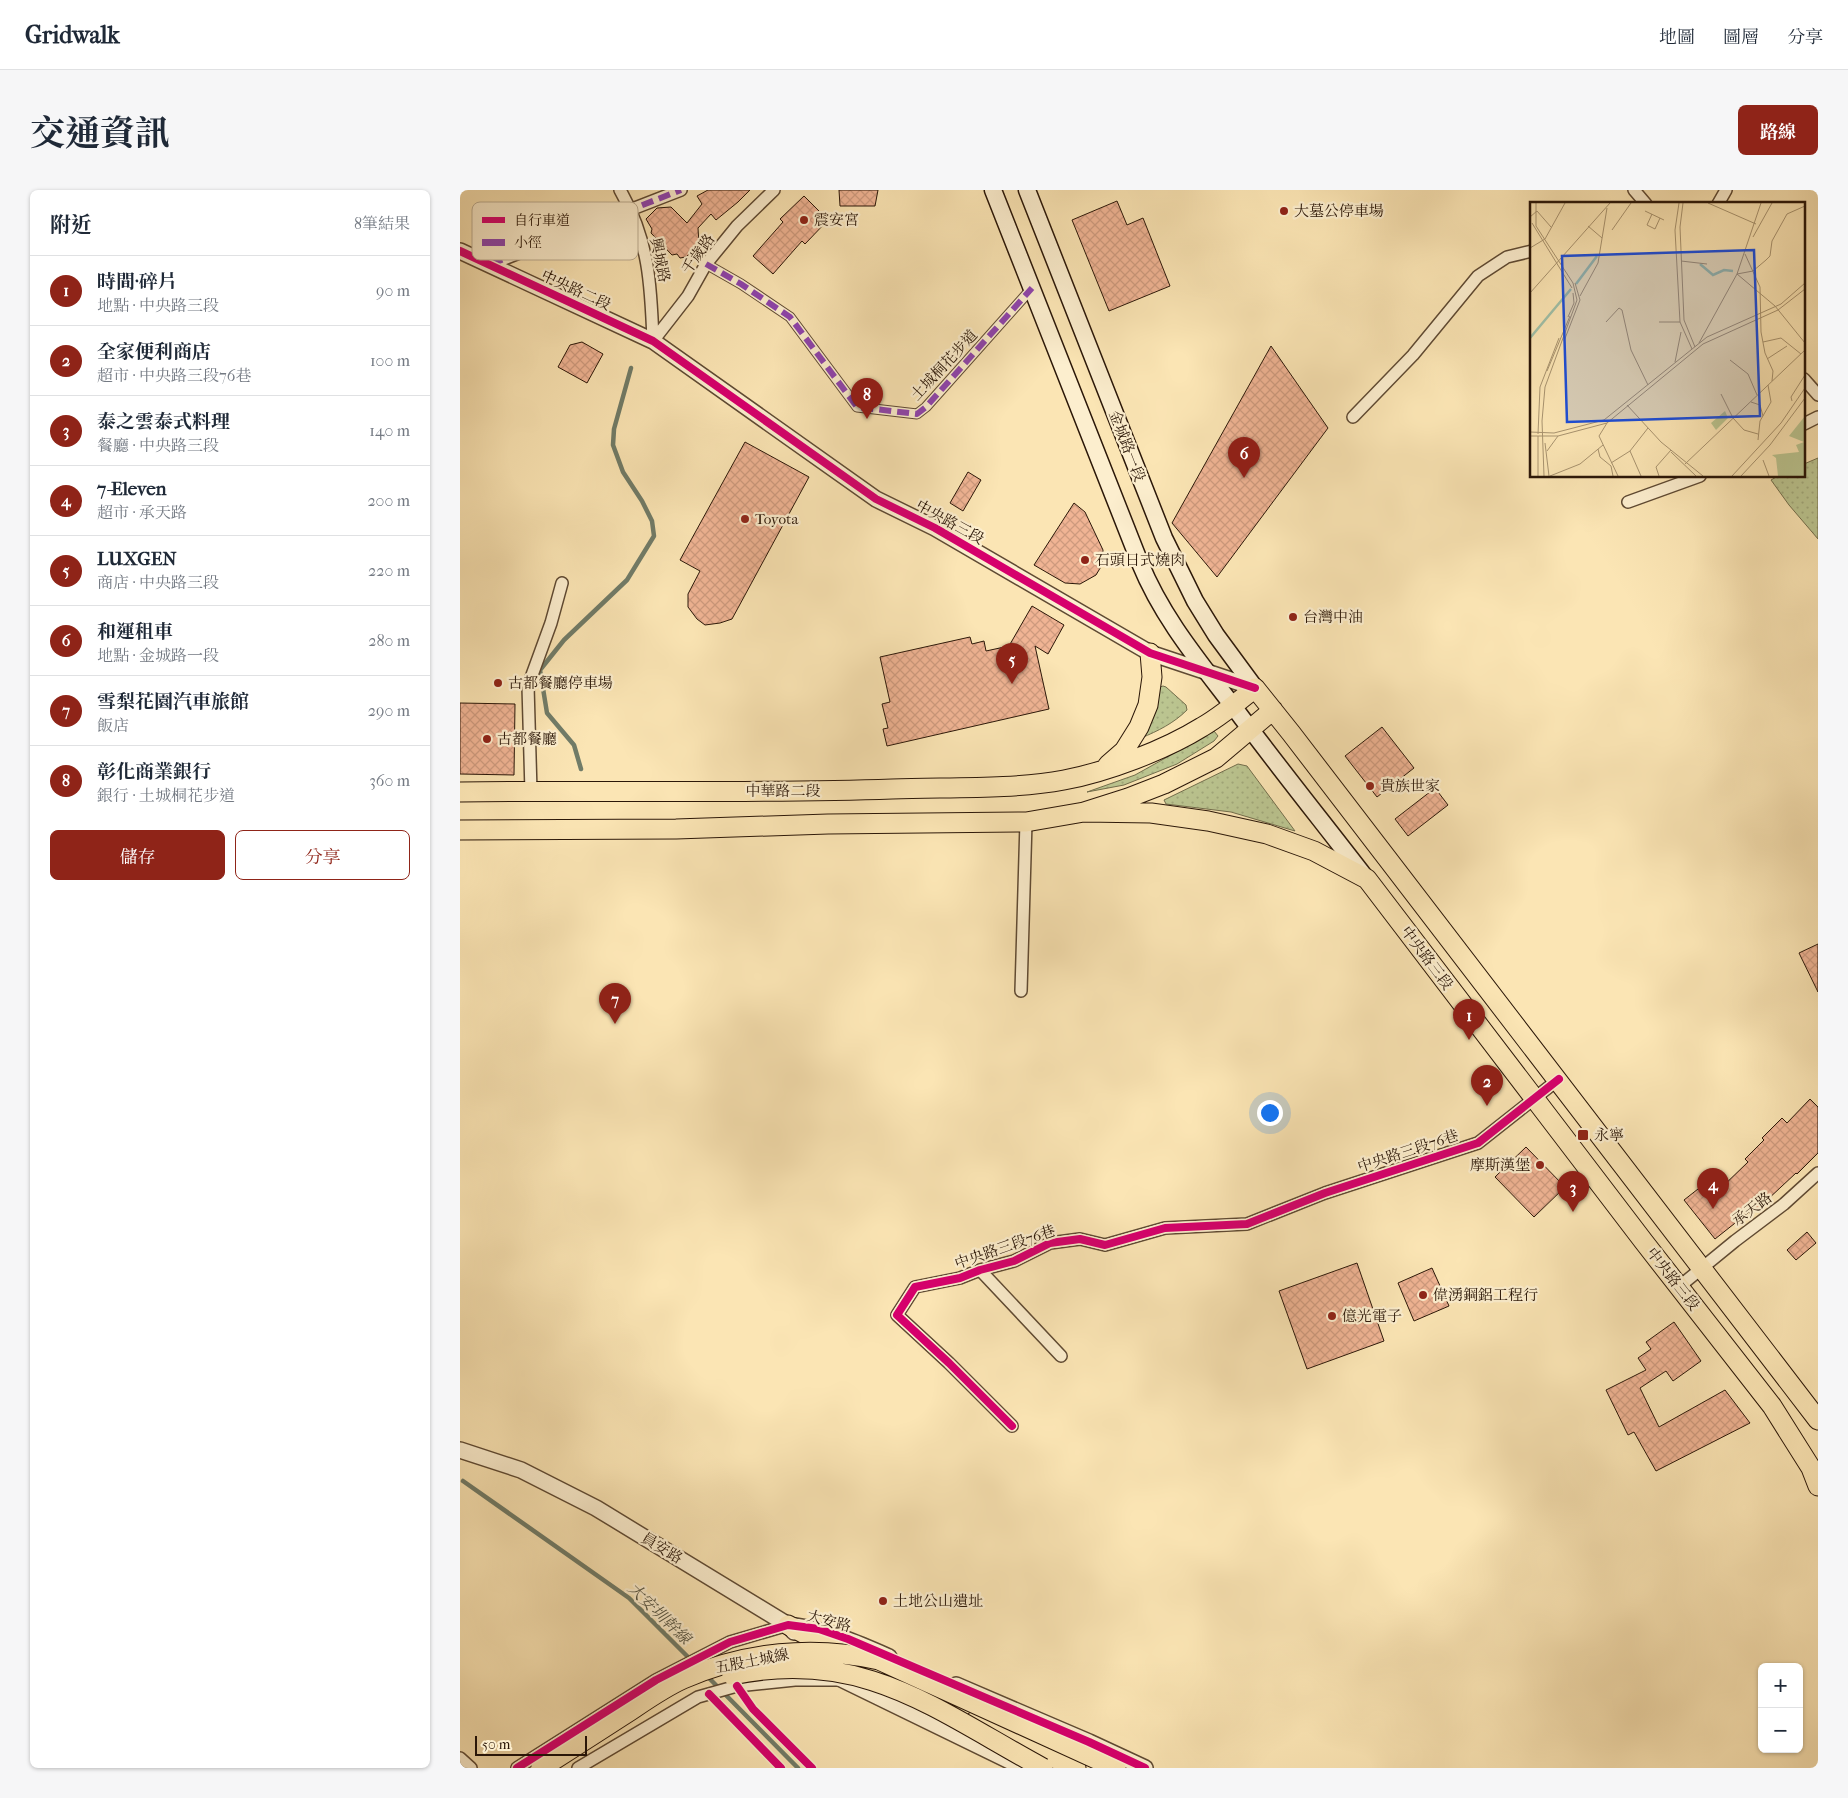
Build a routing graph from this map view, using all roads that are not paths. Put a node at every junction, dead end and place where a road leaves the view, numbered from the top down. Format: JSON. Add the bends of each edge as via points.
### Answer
{"nodes":[{"id":1,"x":620,"y":190,"type":"edge"},
{"id":2,"x":681,"y":190,"type":"edge"},
{"id":3,"x":774,"y":190,"type":"edge"},
{"id":4,"x":993,"y":190,"type":"edge"},
{"id":5,"x":1027,"y":190,"type":"edge"},
{"id":6,"x":1634,"y":190,"type":"edge"},
{"id":7,"x":1726,"y":190,"type":"edge"},
{"id":8,"x":627,"y":202,"type":"edge"},
{"id":9,"x":1644,"y":202,"type":"edge"},
{"id":10,"x":1719,"y":202,"type":"edge"},
{"id":11,"x":638,"y":207,"type":"edge"},
{"id":12,"x":638,"y":231,"type":"edge"},
{"id":13,"x":460,"y":250,"type":"edge"},
{"id":14,"x":1530,"y":251,"type":"edge"},
{"id":15,"x":472,"y":255,"type":"edge"},
{"id":16,"x":482,"y":260,"type":"edge"},
{"id":17,"x":501,"y":260,"type":"edge"},
{"id":18,"x":491,"y":264,"type":"junction"},
{"id":19,"x":706,"y":264,"type":"junction"},
{"id":20,"x":1032,"y":288,"type":"junction"},
{"id":21,"x":653,"y":341,"type":"junction"},
{"id":22,"x":1806,"y":381,"type":"edge"},
{"id":23,"x":1818,"y":395,"type":"edge"},
{"id":24,"x":1353,"y":417,"type":"dead end"},
{"id":25,"x":1818,"y":417,"type":"edge"},
{"id":26,"x":1806,"y":423,"type":"edge"},
{"id":27,"x":1694,"y":478,"type":"edge"},
{"id":28,"x":1628,"y":502,"type":"dead end"},
{"id":29,"x":562,"y":583,"type":"dead end"},
{"id":30,"x":1150,"y":653,"type":"junction"},
{"id":31,"x":1208,"y":674,"type":"junction"},
{"id":32,"x":1255,"y":688,"type":"junction"},
{"id":33,"x":1233,"y":706,"type":"junction"},
{"id":34,"x":1272,"y":710,"type":"junction"},
{"id":35,"x":1250,"y":730,"type":"junction"},
{"id":36,"x":1104,"y":769,"type":"junction"},
{"id":37,"x":460,"y":792,"type":"edge"},
{"id":38,"x":531,"y":792,"type":"junction"},
{"id":39,"x":1084,"y":812,"type":"junction"},
{"id":40,"x":1026,"y":822,"type":"junction"},
{"id":41,"x":460,"y":830,"type":"edge"},
{"id":42,"x":1367,"y":879,"type":"junction"},
{"id":43,"x":1021,"y":991,"type":"dead end"},
{"id":44,"x":1559,"y":1079,"type":"junction"},
{"id":45,"x":1536,"y":1099,"type":"junction"},
{"id":46,"x":1818,"y":1173,"type":"edge"},
{"id":47,"x":1703,"y":1268,"type":"junction"},
{"id":48,"x":980,"y":1270,"type":"junction"},
{"id":49,"x":1680,"y":1286,"type":"junction"},
{"id":50,"x":1061,"y":1356,"type":"dead end"},
{"id":51,"x":1803,"y":1399,"type":"junction"},
{"id":52,"x":1779,"y":1416,"type":"junction"},
{"id":53,"x":1818,"y":1420,"type":"edge"},
{"id":54,"x":1012,"y":1426,"type":"dead end"},
{"id":55,"x":460,"y":1450,"type":"edge"},
{"id":56,"x":1818,"y":1486,"type":"edge"},
{"id":57,"x":788,"y":1625,"type":"junction"},
{"id":58,"x":841,"y":1680,"type":"junction"},
{"id":59,"x":460,"y":1758,"type":"edge"},
{"id":60,"x":471,"y":1768,"type":"edge"},
{"id":61,"x":517,"y":1768,"type":"edge"},
{"id":62,"x":541,"y":1768,"type":"edge"},
{"id":63,"x":560,"y":1768,"type":"edge"},
{"id":64,"x":578,"y":1768,"type":"edge"},
{"id":65,"x":1024,"y":1768,"type":"edge"},
{"id":66,"x":1043,"y":1768,"type":"edge"},
{"id":67,"x":1076,"y":1768,"type":"edge"},
{"id":68,"x":1116,"y":1768,"type":"edge"},
{"id":69,"x":1145,"y":1768,"type":"edge"}],
"edges":[{"from":1,"to":8,"type":"street","name":"興城路"},
{"from":2,"to":11,"type":"street"},
{"from":3,"to":19,"type":"street","name":"千歲路","via":[[737,226]]},
{"from":4,"to":20,"type":"main road","name":"金城路一段"},
{"from":5,"to":32,"type":"main road","name":"金城路一段","via":[[1164,538],[1195,601]]},
{"from":6,"to":9,"type":"street"},
{"from":7,"to":10,"type":"street"},
{"from":12,"to":21,"type":"street","name":"興城路","via":[[647,258],[651,287]]},
{"from":13,"to":15,"type":"street","name":"中央路二段"},
{"from":14,"to":24,"type":"street","via":[[1507,257],[1478,276],[1413,355]]},
{"from":16,"to":18,"type":"street","name":"中央路二段"},
{"from":17,"to":18,"type":"street"},
{"from":18,"to":21,"type":"street","name":"中央路二段"},
{"from":19,"to":20,"type":"street","name":"土城桐花步道","via":[[790,317],[857,407],[917,414]]},
{"from":19,"to":21,"type":"street","name":"千歲路","via":[[688,296]]},
{"from":20,"to":31,"type":"main road","name":"金城路一段","via":[[1149,585]]},
{"from":21,"to":30,"type":"street","name":"中央路三段","via":[[876,499],[935,528]]},
{"from":22,"to":23,"type":"street"},
{"from":25,"to":26,"type":"street"},
{"from":27,"to":28,"type":"street"},
{"from":29,"to":38,"type":"street","via":[[528,686]]},
{"from":30,"to":31,"type":"street","name":"中央路三段"},
{"from":30,"to":36,"type":"main road","via":[[1152,678],[1148,705],[1124,752]]},
{"from":31,"to":32,"type":"street","name":"中央路三段"},
{"from":31,"to":33,"type":"main road","name":"中央路三段"},
{"from":32,"to":33,"type":"main road","name":"中華路二段"},
{"from":32,"to":34,"type":"main road","name":"中央路三段"},
{"from":33,"to":35,"type":"main road","name":"中央路三段"},
{"from":33,"to":36,"type":"main road","name":"中華路二段","via":[[1174,742]]},
{"from":34,"to":35,"type":"main road"},
{"from":34,"to":44,"type":"main road","name":"中央路三段"},
{"from":35,"to":39,"type":"main road","via":[[1216,758],[1191,771],[1128,798]]},
{"from":35,"to":42,"type":"main road","name":"中央路三段"},
{"from":36,"to":38,"type":"main road","name":"中華路二段","via":[[1064,780],[1016,785],[838,791]]},
{"from":37,"to":38,"type":"main road","name":"中華路二段"},
{"from":39,"to":40,"type":"main road"},
{"from":39,"to":42,"type":"main road","via":[[1150,813],[1267,834],[1314,851]]},
{"from":40,"to":41,"type":"main road"},
{"from":40,"to":43,"type":"street"},
{"from":42,"to":45,"type":"main road","name":"中央路三段"},
{"from":44,"to":45,"type":"street","name":"中央路三段76巷"},
{"from":44,"to":47,"type":"main road","name":"中央路三段"},
{"from":45,"to":48,"type":"street","name":"中央路三段76巷","via":[[1478,1142],[1326,1193],[1247,1224],[1165,1228],[1106,1245],[1080,1239],[1050,1243],[1014,1261]]},
{"from":45,"to":49,"type":"main road","name":"中央路三段"},
{"from":46,"to":47,"type":"street","name":"承天路"},
{"from":47,"to":49,"type":"street","name":"承天路"},
{"from":47,"to":51,"type":"main road","name":"中央路三段"},
{"from":48,"to":50,"type":"street"},
{"from":48,"to":54,"type":"street","name":"中央路三段76巷","via":[[960,1278],[916,1287],[897,1314]]},
{"from":49,"to":52,"type":"main road","name":"中央路三段"},
{"from":51,"to":52,"type":"main road"},
{"from":51,"to":53,"type":"main road","name":"中央路三段"},
{"from":52,"to":56,"type":"main road","name":"中央路三段","via":[[1811,1468]]},
{"from":55,"to":57,"type":"street","name":"員安路","via":[[521,1470],[596,1508]]},
{"from":57,"to":58,"type":"street","name":"員安路","via":[[822,1668]]},
{"from":57,"to":61,"type":"street","name":"大安路","via":[[730,1642],[656,1680]]},
{"from":57,"to":67,"type":"main road","via":[[876,1674]]},
{"from":57,"to":69,"type":"street","name":"大安路","via":[[818,1629],[848,1639]]},
{"from":58,"to":64,"type":"street","via":[[794,1680],[737,1686],[698,1698]]},
{"from":58,"to":65,"type":"street"},
{"from":59,"to":60,"type":"street"},
{"from":62,"to":68,"type":"main road","name":"五股土城線","bridge":true,"via":[[681,1680],[726,1664],[774,1654],[824,1651],[879,1660]]},
{"from":63,"to":66,"type":"main road","name":"五股土城線","bridge":true,"via":[[686,1690],[750,1672],[795,1668],[857,1676],[895,1688]]}]}
